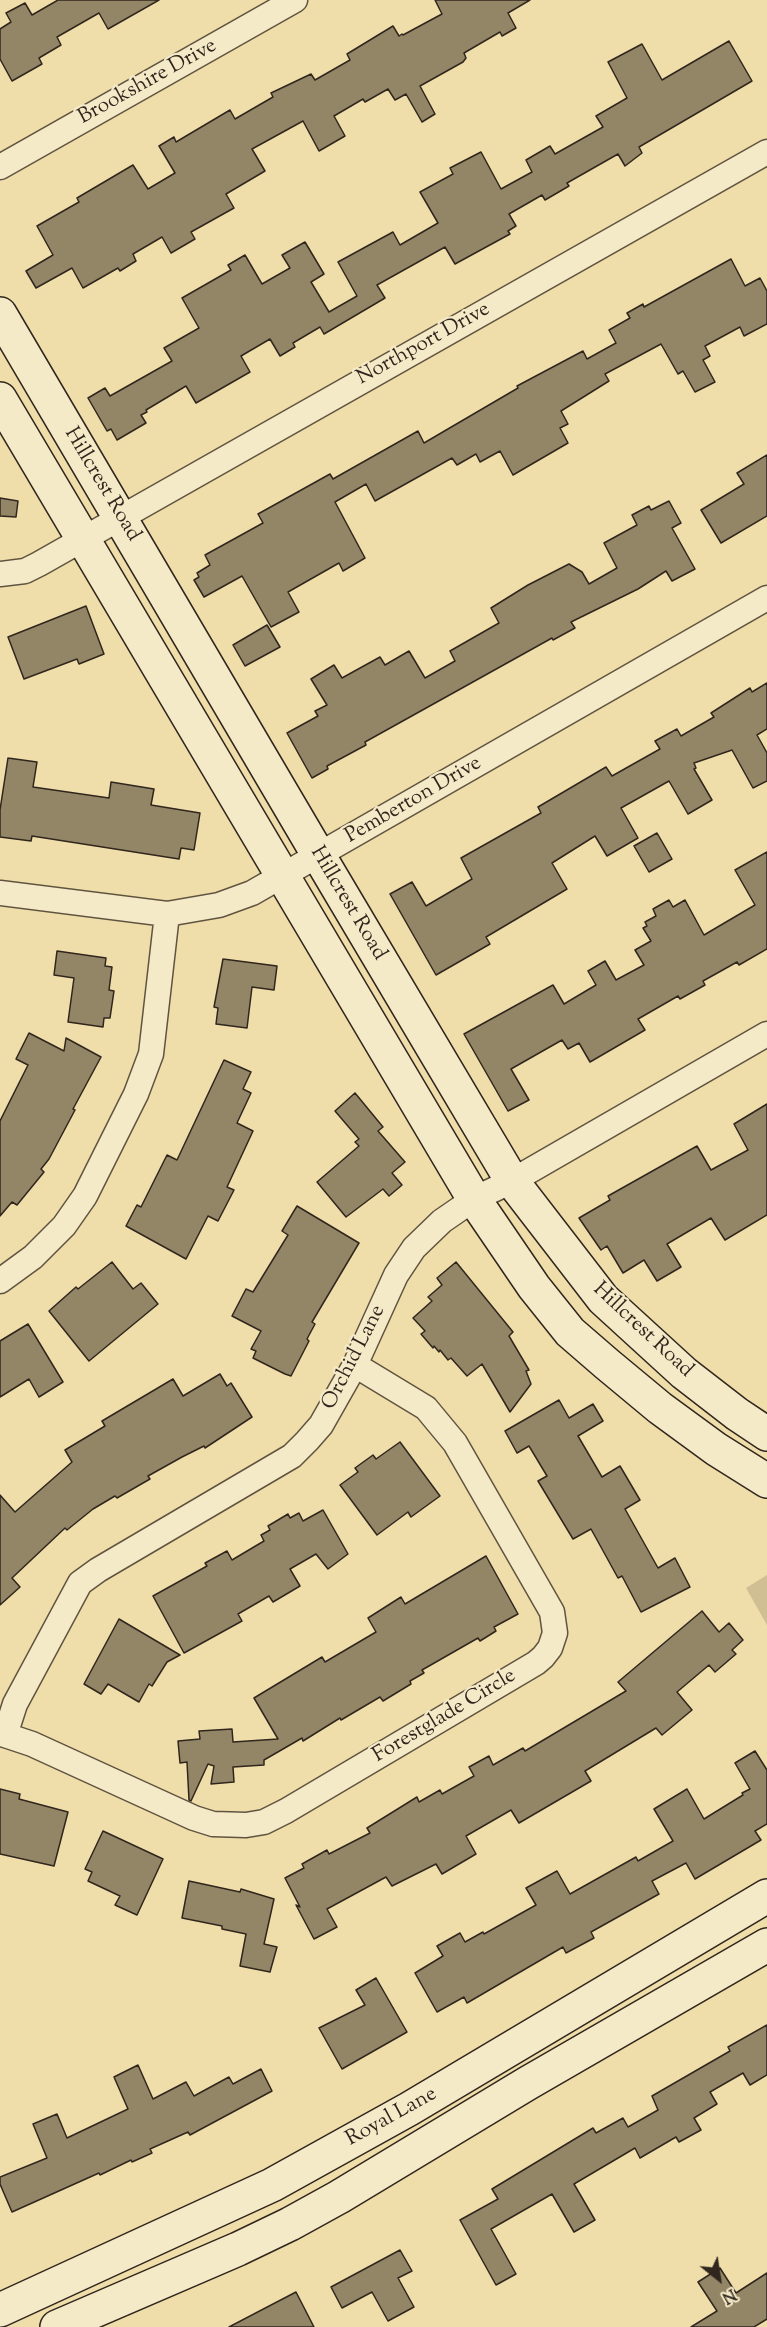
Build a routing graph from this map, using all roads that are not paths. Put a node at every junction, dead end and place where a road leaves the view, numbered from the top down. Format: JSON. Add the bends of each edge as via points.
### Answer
{"nodes":[{"id":1,"x":295,"y":0,"type":"edge"},
{"id":2,"x":767,"y":152,"type":"edge"},
{"id":3,"x":0,"y":167,"type":"edge"},
{"id":4,"x":0,"y":314,"type":"edge"},
{"id":5,"x":0,"y":399,"type":"edge"},
{"id":6,"x":120,"y":517,"type":"junction"},
{"id":7,"x":82,"y":539,"type":"junction"},
{"id":8,"x":0,"y":574,"type":"edge"},
{"id":9,"x":767,"y":598,"type":"edge"},
{"id":10,"x":319,"y":856,"type":"junction"},
{"id":11,"x":283,"y":877,"type":"junction"},
{"id":12,"x":0,"y":893,"type":"edge"},
{"id":13,"x":167,"y":914,"type":"junction"},
{"id":14,"x":767,"y":1034,"type":"edge"},
{"id":15,"x":512,"y":1181,"type":"junction"},
{"id":16,"x":474,"y":1199,"type":"junction"},
{"id":17,"x":0,"y":1281,"type":"edge"},
{"id":18,"x":355,"y":1365,"type":"junction"},
{"id":19,"x":767,"y":1434,"type":"edge"},
{"id":20,"x":767,"y":1481,"type":"edge"},
{"id":21,"x":2,"y":1735,"type":"edge"},
{"id":22,"x":767,"y":1896,"type":"edge"},
{"id":23,"x":767,"y":1945,"type":"edge"},
{"id":24,"x":508,"y":2050,"type":"junction"},
{"id":25,"x":528,"y":2084,"type":"junction"},
{"id":26,"x":0,"y":2310,"type":"edge"},
{"id":27,"x":57,"y":2327,"type":"edge"}],
"edges":[{"from":1,"to":3,"type":"street","name":"Brookshire Drive"},
{"from":2,"to":6,"type":"street","name":"Northport Drive"},
{"from":4,"to":6,"type":"main road","name":"Hillcrest Road"},
{"from":5,"to":7,"type":"main road","name":"Hillcrest Road"},
{"from":6,"to":7,"type":"street","name":"Northport Drive"},
{"from":6,"to":10,"type":"main road","name":"Hillcrest Road"},
{"from":7,"to":8,"type":"street","via":[[25,570]]},
{"from":7,"to":11,"type":"main road","name":"Hillcrest Road"},
{"from":9,"to":10,"type":"street","name":"Pemberton Drive"},
{"from":10,"to":11,"type":"street","name":"Pemberton Drive"},
{"from":10,"to":15,"type":"main road","name":"Hillcrest Road"},
{"from":11,"to":13,"type":"street","name":"Pemberton Drive","via":[[219,905]]},
{"from":11,"to":16,"type":"main road","name":"Hillcrest Road"},
{"from":12,"to":13,"type":"street","name":"Pemberton Drive"},
{"from":13,"to":17,"type":"street","via":[[152,1053],[131,1104],[85,1196],[64,1226],[33,1257]]},
{"from":14,"to":15,"type":"street","name":"Orchid Lane"},
{"from":15,"to":16,"type":"street","name":"Orchid Lane"},
{"from":15,"to":19,"type":"main road","name":"Hillcrest Road","via":[[603,1299],[684,1373]]},
{"from":16,"to":18,"type":"street","name":"Orchid Lane","via":[[442,1221],[414,1248],[396,1275]]},
{"from":16,"to":20,"type":"main road","name":"Hillcrest Road","via":[[570,1332],[660,1408]]},
{"from":18,"to":21,"type":"street","name":"Orchid Lane","via":[[321,1425],[292,1456],[80,1583]]},
{"from":18,"to":21,"type":"street","name":"Forestglade Circle","via":[[426,1408],[455,1443],[552,1612],[555,1633],[543,1657],[286,1811],[264,1822],[246,1825],[213,1824],[194,1818],[32,1744]]},
{"from":22,"to":24,"type":"main road","name":"Royal Lane"},
{"from":23,"to":25,"type":"main road","name":"Royal Lane"},
{"from":24,"to":25,"type":"main road"},
{"from":24,"to":26,"type":"main road","name":"Royal Lane","via":[[272,2185]]},
{"from":25,"to":27,"type":"main road","name":"Royal Lane","via":[[290,2224]]}]}
